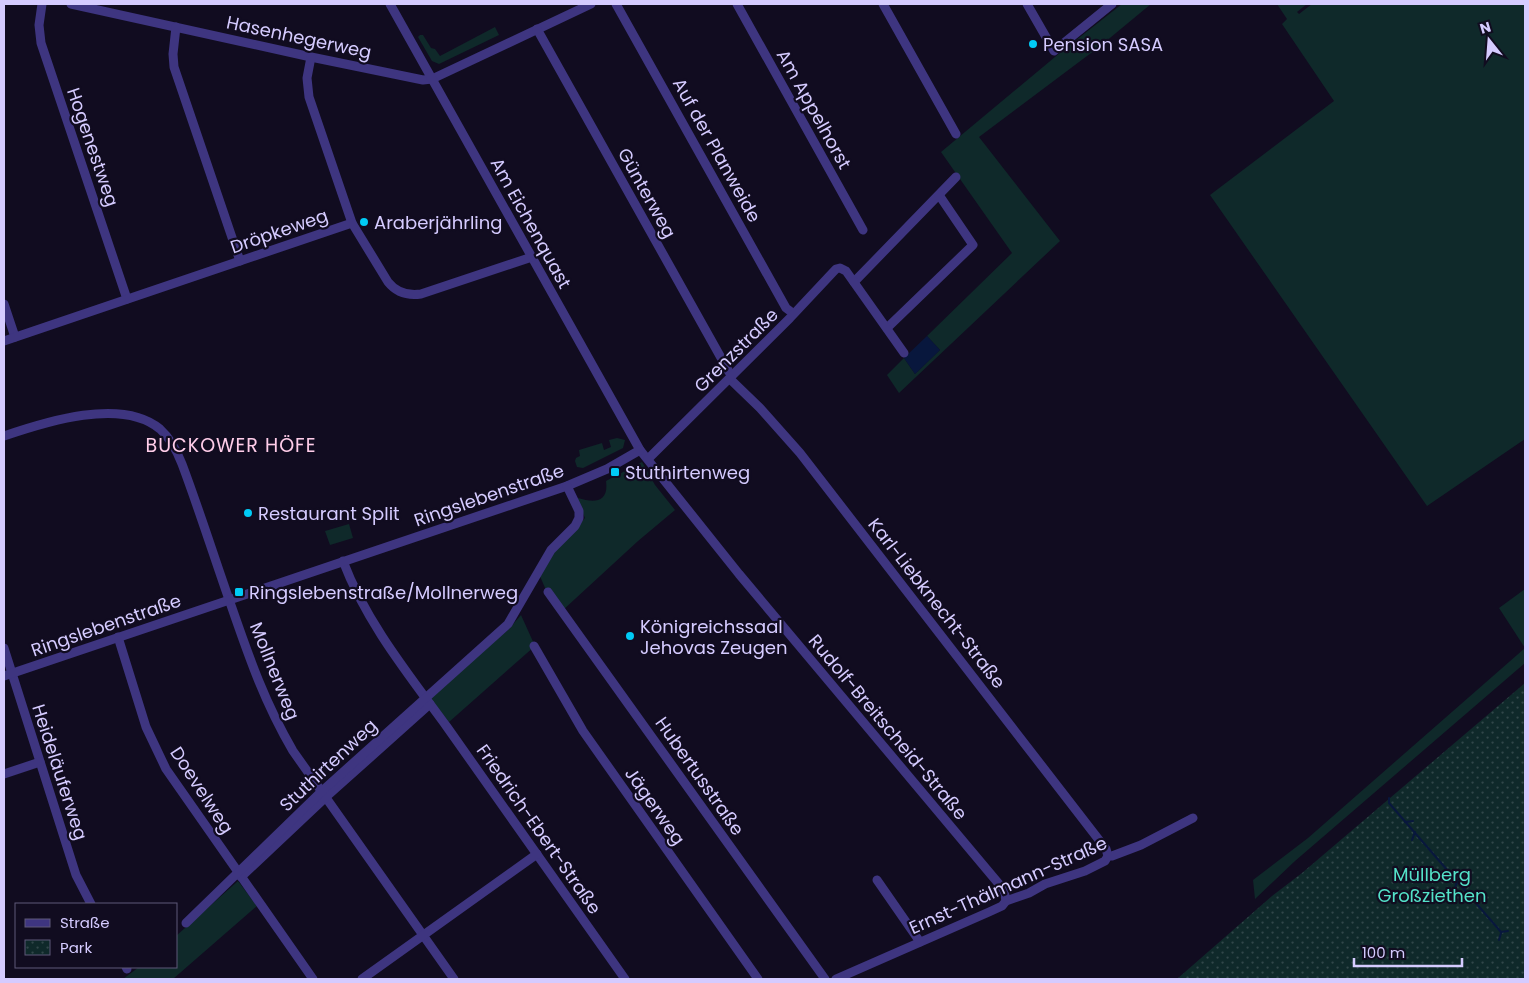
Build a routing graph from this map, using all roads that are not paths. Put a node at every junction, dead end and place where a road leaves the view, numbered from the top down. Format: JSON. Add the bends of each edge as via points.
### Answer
{"nodes":[{"id":1,"x":42,"y":4,"type":"edge"},
{"id":2,"x":71,"y":4,"type":"edge"},
{"id":3,"x":390,"y":4,"type":"edge"},
{"id":4,"x":592,"y":4,"type":"edge"},
{"id":5,"x":616,"y":4,"type":"edge"},
{"id":6,"x":737,"y":4,"type":"edge"},
{"id":7,"x":883,"y":4,"type":"edge"},
{"id":8,"x":1027,"y":4,"type":"edge"},
{"id":9,"x":1112,"y":4,"type":"edge"},
{"id":10,"x":176,"y":27,"type":"junction"},
{"id":11,"x":537,"y":29,"type":"junction"},
{"id":12,"x":311,"y":57,"type":"junction"},
{"id":13,"x":432,"y":79,"type":"junction"},
{"id":14,"x":956,"y":134,"type":"dead end"},
{"id":15,"x":956,"y":177,"type":"dead end"},
{"id":16,"x":939,"y":195,"type":"junction"},
{"id":17,"x":352,"y":223,"type":"junction"},
{"id":18,"x":863,"y":230,"type":"dead end"},
{"id":19,"x":532,"y":257,"type":"junction"},
{"id":20,"x":240,"y":261,"type":"junction"},
{"id":21,"x":854,"y":282,"type":"junction"},
{"id":22,"x":127,"y":299,"type":"junction"},
{"id":23,"x":4,"y":304,"type":"edge"},
{"id":24,"x":790,"y":311,"type":"dead end"},
{"id":25,"x":887,"y":328,"type":"junction"},
{"id":26,"x":15,"y":337,"type":"junction"},
{"id":27,"x":4,"y":341,"type":"edge"},
{"id":28,"x":904,"y":353,"type":"dead end"},
{"id":29,"x":729,"y":376,"type":"junction"},
{"id":30,"x":4,"y":436,"type":"edge"},
{"id":31,"x":645,"y":455,"type":"junction"},
{"id":32,"x":567,"y":486,"type":"junction"},
{"id":33,"x":343,"y":561,"type":"junction"},
{"id":34,"x":548,"y":592,"type":"dead end"},
{"id":35,"x":229,"y":600,"type":"junction"},
{"id":36,"x":118,"y":638,"type":"junction"},
{"id":37,"x":534,"y":646,"type":"dead end"},
{"id":38,"x":4,"y":648,"type":"edge"},
{"id":39,"x":8,"y":675,"type":"edge"},
{"id":40,"x":428,"y":701,"type":"junction"},
{"id":41,"x":40,"y":762,"type":"junction"},
{"id":42,"x":4,"y":774,"type":"edge"},
{"id":43,"x":324,"y":794,"type":"junction"},
{"id":44,"x":1193,"y":818,"type":"dead end"},
{"id":45,"x":537,"y":854,"type":"junction"},
{"id":46,"x":1108,"y":856,"type":"junction"},
{"id":47,"x":239,"y":874,"type":"junction"},
{"id":48,"x":877,"y":880,"type":"dead end"},
{"id":49,"x":1006,"y":902,"type":"junction"},
{"id":50,"x":90,"y":903,"type":"edge"},
{"id":51,"x":186,"y":922,"type":"dead end"},
{"id":52,"x":424,"y":936,"type":"junction"},
{"id":53,"x":920,"y":942,"type":"junction"},
{"id":54,"x":313,"y":979,"type":"edge"},
{"id":55,"x":362,"y":979,"type":"edge"},
{"id":56,"x":454,"y":979,"type":"edge"},
{"id":57,"x":625,"y":979,"type":"edge"},
{"id":58,"x":758,"y":979,"type":"edge"},
{"id":59,"x":825,"y":979,"type":"edge"},
{"id":60,"x":836,"y":979,"type":"edge"}],
"edges":[{"from":1,"to":22,"type":"street","name":"Hogenestweg","via":[[41,42]]},
{"from":2,"to":10,"type":"street","name":"Hasenhegerweg"},
{"from":3,"to":13,"type":"street","name":"Am Eichenquast"},
{"from":4,"to":11,"type":"street"},
{"from":5,"to":24,"type":"street","name":"Auf der Planweide"},
{"from":6,"to":18,"type":"street","name":"Am Appelhorst"},
{"from":7,"to":14,"type":"street"},
{"from":8,"to":9,"type":"street","via":[[1054,51]]},
{"from":10,"to":12,"type":"street","name":"Hasenhegerweg"},
{"from":10,"to":20,"type":"street","via":[[174,67]]},
{"from":11,"to":13,"type":"street"},
{"from":11,"to":29,"type":"street","name":"Günterweg"},
{"from":12,"to":13,"type":"street","name":"Hasenhegerweg","via":[[423,80]]},
{"from":12,"to":17,"type":"street","via":[[307,78],[309,97]]},
{"from":13,"to":19,"type":"street","name":"Am Eichenquast"},
{"from":15,"to":16,"type":"street"},
{"from":16,"to":21,"type":"street"},
{"from":16,"to":25,"type":"street","via":[[973,245]]},
{"from":17,"to":19,"type":"street","name":"Dröpkeweg","via":[[388,282],[396,290],[410,295]]},
{"from":17,"to":20,"type":"street","name":"Dröpkeweg"},
{"from":19,"to":31,"type":"street","name":"Am Eichenquast"},
{"from":20,"to":22,"type":"street","name":"Dröpkeweg"},
{"from":21,"to":25,"type":"street"},
{"from":21,"to":29,"type":"street","name":"Grenzstraße","via":[[840,268],[832,272],[790,318]]},
{"from":22,"to":26,"type":"street","name":"Dröpkeweg"},
{"from":23,"to":26,"type":"street"},
{"from":25,"to":28,"type":"street"},
{"from":26,"to":27,"type":"street","name":"Dröpkeweg"},
{"from":29,"to":31,"type":"street","name":"Grenzstraße"},
{"from":29,"to":46,"type":"street","name":"Karl-Liebknecht-Straße","via":[[800,453],[1092,830]]},
{"from":30,"to":35,"type":"street","name":"Mollnerweg","via":[[56,420],[99,414],[137,417],[160,429],[178,455]]},
{"from":31,"to":32,"type":"street","name":"Ringslebenstraße"},
{"from":31,"to":49,"type":"street","name":"Rudolf-Breitscheid-Straße","via":[[739,574],[1004,890]]},
{"from":32,"to":33,"type":"street","name":"Ringslebenstraße"},
{"from":32,"to":40,"type":"street","name":"Stuthirtenweg","via":[[579,511],[575,526],[551,550],[508,624]]},
{"from":33,"to":35,"type":"street","name":"Ringslebenstraße"},
{"from":33,"to":40,"type":"street","name":"Friedrich-Ebert-Straße","via":[[364,606]]},
{"from":34,"to":59,"type":"street","name":"Hubertusstraße"},
{"from":35,"to":36,"type":"street","name":"Ringslebenstraße"},
{"from":35,"to":43,"type":"street","name":"Mollnerweg","via":[[267,703],[293,751]]},
{"from":36,"to":39,"type":"street","name":"Ringslebenstraße"},
{"from":36,"to":47,"type":"street","name":"Doevelweg","via":[[146,727],[157,751],[176,786]]},
{"from":37,"to":58,"type":"street","name":"Jägerweg","via":[[583,731]]},
{"from":38,"to":39,"type":"street","name":"Heideläuferweg"},
{"from":39,"to":41,"type":"street","name":"Heideläuferweg"},
{"from":40,"to":43,"type":"street","name":"Stuthirtenweg"},
{"from":40,"to":45,"type":"street","name":"Friedrich-Ebert-Straße"},
{"from":41,"to":42,"type":"street"},
{"from":41,"to":50,"type":"street","name":"Heideläuferweg","via":[[76,875]]},
{"from":43,"to":47,"type":"street","name":"Stuthirtenweg"},
{"from":43,"to":52,"type":"street","name":"Mollnerweg"},
{"from":44,"to":46,"type":"street","name":"Ernst-Thälmann-Straße","via":[[1141,845]]},
{"from":45,"to":52,"type":"street"},
{"from":45,"to":57,"type":"street","name":"Friedrich-Ebert-Straße"},
{"from":46,"to":49,"type":"street","name":"Ernst-Thälmann-Straße","via":[[1105,861],[1085,871],[1045,884],[1030,894]]},
{"from":47,"to":51,"type":"street","name":"Stuthirtenweg"},
{"from":47,"to":54,"type":"street","name":"Doevelweg"},
{"from":48,"to":53,"type":"street"},
{"from":49,"to":53,"type":"street","name":"Ernst-Thälmann-Straße"},
{"from":52,"to":55,"type":"street"},
{"from":52,"to":56,"type":"street","name":"Mollnerweg"},
{"from":53,"to":60,"type":"street","name":"Ernst-Thälmann-Straße"}]}
